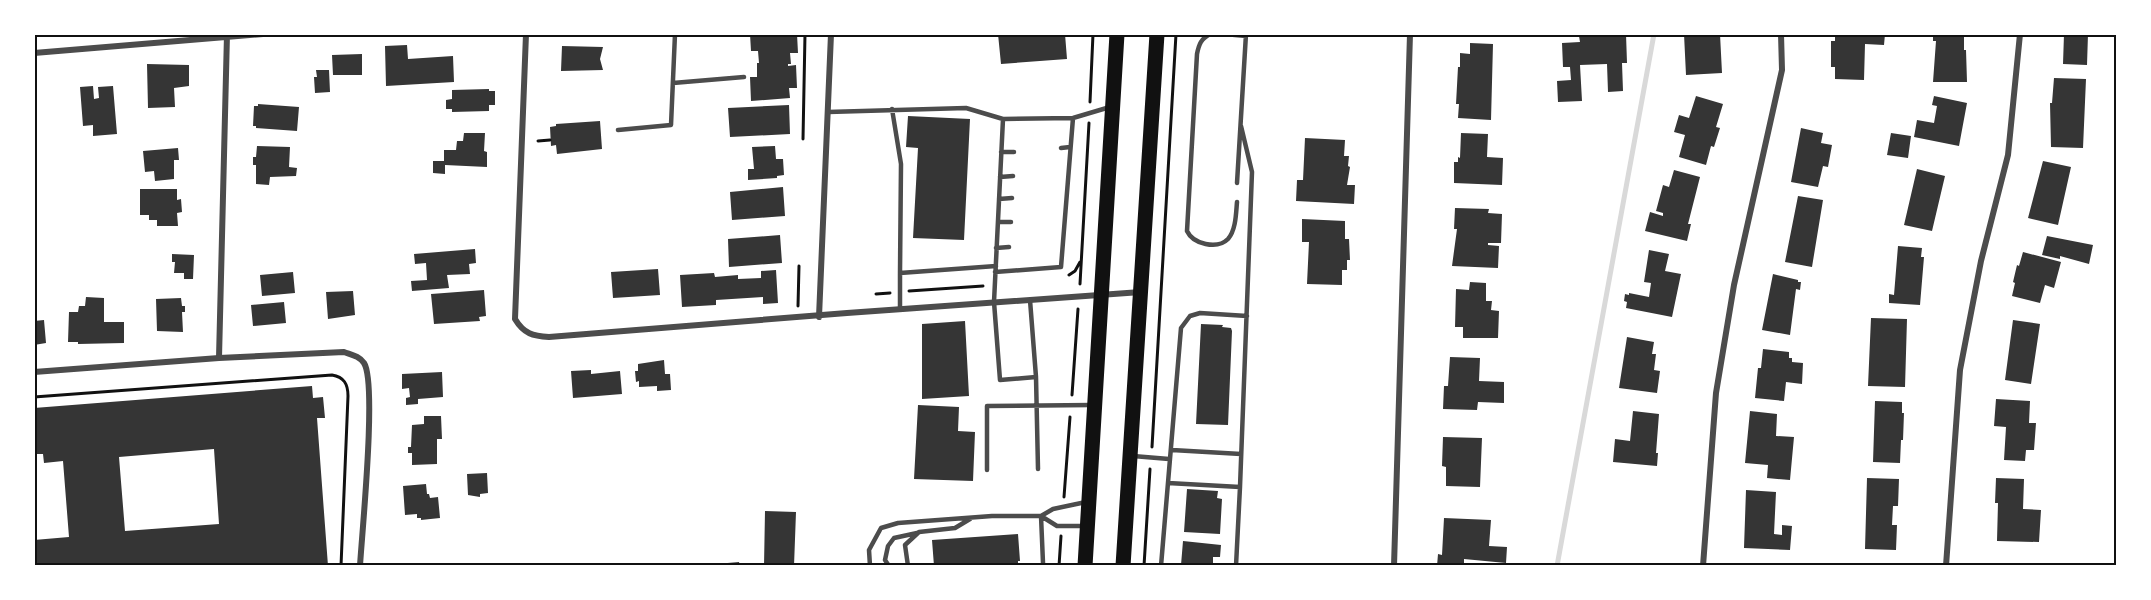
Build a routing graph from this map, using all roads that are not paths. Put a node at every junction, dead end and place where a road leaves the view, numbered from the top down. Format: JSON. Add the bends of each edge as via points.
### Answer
{"nodes":[{"id":1,"x":263,"y":34,"type":"edge"},
{"id":2,"x":526,"y":34,"type":"edge"},
{"id":3,"x":675,"y":34,"type":"edge"},
{"id":4,"x":831,"y":34,"type":"edge"},
{"id":5,"x":1117,"y":34,"type":"edge"},
{"id":6,"x":1157,"y":34,"type":"edge"},
{"id":7,"x":1210,"y":34,"type":"edge"},
{"id":8,"x":1224,"y":34,"type":"edge"},
{"id":9,"x":1410,"y":34,"type":"edge"},
{"id":10,"x":1781,"y":34,"type":"edge"},
{"id":11,"x":2020,"y":34,"type":"edge"},
{"id":12,"x":1246,"y":35,"type":"edge"},
{"id":13,"x":227,"y":36,"type":"edge"},
{"id":14,"x":34,"y":53,"type":"edge"},
{"id":15,"x":744,"y":77,"type":"dead end"},
{"id":16,"x":673,"y":83,"type":"junction"},
{"id":17,"x":1113,"y":106,"type":"junction"},
{"id":18,"x":892,"y":109,"type":"junction"},
{"id":19,"x":828,"y":112,"type":"junction"},
{"id":20,"x":1072,"y":118,"type":"junction"},
{"id":21,"x":1003,"y":119,"type":"junction"},
{"id":22,"x":1241,"y":126,"type":"junction"},
{"id":23,"x":618,"y":130,"type":"dead end"},
{"id":24,"x":1070,"y":147,"type":"junction"},
{"id":25,"x":1061,"y":148,"type":"dead end"},
{"id":26,"x":1001,"y":152,"type":"junction"},
{"id":27,"x":1014,"y":152,"type":"dead end"},
{"id":28,"x":1068,"y":172,"type":"junction"},
{"id":29,"x":1059,"y":173,"type":"dead end"},
{"id":30,"x":1013,"y":176,"type":"dead end"},
{"id":31,"x":1000,"y":177,"type":"junction"},
{"id":32,"x":1237,"y":183,"type":"dead end"},
{"id":33,"x":1066,"y":194,"type":"junction"},
{"id":34,"x":1058,"y":195,"type":"dead end"},
{"id":35,"x":1012,"y":198,"type":"dead end"},
{"id":36,"x":999,"y":199,"type":"junction"},
{"id":37,"x":1237,"y":202,"type":"dead end"},
{"id":38,"x":1056,"y":219,"type":"dead end"},
{"id":39,"x":1065,"y":219,"type":"junction"},
{"id":40,"x":998,"y":222,"type":"junction"},
{"id":41,"x":1011,"y":222,"type":"dead end"},
{"id":42,"x":1054,"y":244,"type":"dead end"},
{"id":43,"x":1062,"y":244,"type":"junction"},
{"id":44,"x":1009,"y":247,"type":"dead end"},
{"id":45,"x":996,"y":248,"type":"junction"},
{"id":46,"x":995,"y":269,"type":"junction"},
{"id":47,"x":900,"y":273,"type":"junction"},
{"id":48,"x":1141,"y":292,"type":"junction"},
{"id":49,"x":1102,"y":295,"type":"junction"},
{"id":50,"x":1030,"y":300,"type":"junction"},
{"id":51,"x":994,"y":302,"type":"junction"},
{"id":52,"x":900,"y":309,"type":"junction"},
{"id":53,"x":1247,"y":316,"type":"junction"},
{"id":54,"x":819,"y":317,"type":"junction"},
{"id":55,"x":219,"y":358,"type":"junction"},
{"id":56,"x":34,"y":372,"type":"edge"},
{"id":57,"x":1036,"y":377,"type":"junction"},
{"id":58,"x":1095,"y":405,"type":"junction"},
{"id":59,"x":1038,"y":406,"type":"junction"},
{"id":60,"x":1172,"y":450,"type":"junction"},
{"id":61,"x":1241,"y":454,"type":"junction"},
{"id":62,"x":1130,"y":455,"type":"junction"},
{"id":63,"x":1169,"y":459,"type":"junction"},
{"id":64,"x":1038,"y":469,"type":"dead end"},
{"id":65,"x":987,"y":470,"type":"dead end"},
{"id":66,"x":1168,"y":483,"type":"junction"},
{"id":67,"x":1240,"y":487,"type":"junction"},
{"id":68,"x":1089,"y":501,"type":"junction"},
{"id":69,"x":1041,"y":516,"type":"junction"},
{"id":70,"x":973,"y":518,"type":"junction"},
{"id":71,"x":1087,"y":526,"type":"junction"},
{"id":72,"x":919,"y":532,"type":"junction"},
{"id":73,"x":360,"y":566,"type":"edge"},
{"id":74,"x":870,"y":566,"type":"edge"},
{"id":75,"x":889,"y":566,"type":"edge"},
{"id":76,"x":908,"y":566,"type":"edge"},
{"id":77,"x":1042,"y":566,"type":"edge"},
{"id":78,"x":1085,"y":566,"type":"edge"},
{"id":79,"x":1123,"y":566,"type":"edge"},
{"id":80,"x":1161,"y":566,"type":"edge"},
{"id":81,"x":1236,"y":566,"type":"edge"},
{"id":82,"x":1394,"y":566,"type":"edge"},
{"id":83,"x":1703,"y":566,"type":"edge"},
{"id":84,"x":1946,"y":566,"type":"edge"}],
"edges":[{"from":1,"to":13,"type":"street"},
{"from":2,"to":54,"type":"street","via":[[515,319],[521,329],[549,338]]},
{"from":3,"to":16,"type":"lane"},
{"from":4,"to":19,"type":"street"},
{"from":5,"to":17,"type":"main road"},
{"from":6,"to":48,"type":"main road"},
{"from":7,"to":37,"type":"lane","via":[[1200,43],[1197,54],[1187,231],[1190,237],[1209,244],[1229,238]]},
{"from":8,"to":12,"type":"lane"},
{"from":9,"to":82,"type":"street"},
{"from":10,"to":83,"type":"street","via":[[1782,70],[1734,285],[1716,393]]},
{"from":11,"to":84,"type":"street","via":[[2008,155],[1981,261],[1960,370]]},
{"from":12,"to":22,"type":"lane"},
{"from":13,"to":14,"type":"street"},
{"from":13,"to":55,"type":"street"},
{"from":15,"to":16,"type":"lane"},
{"from":16,"to":23,"type":"lane","via":[[671,125]]},
{"from":17,"to":20,"type":"lane"},
{"from":17,"to":49,"type":"main road"},
{"from":18,"to":19,"type":"lane"},
{"from":18,"to":21,"type":"lane","via":[[966,108]]},
{"from":18,"to":47,"type":"lane","via":[[901,164]]},
{"from":19,"to":54,"type":"street"},
{"from":20,"to":21,"type":"lane"},
{"from":20,"to":24,"type":"lane"},
{"from":21,"to":26,"type":"lane"},
{"from":22,"to":32,"type":"lane"},
{"from":22,"to":53,"type":"lane","via":[[1252,172]]},
{"from":24,"to":25,"type":"lane"},
{"from":24,"to":28,"type":"lane"},
{"from":26,"to":27,"type":"lane"},
{"from":26,"to":31,"type":"lane"},
{"from":28,"to":29,"type":"lane"},
{"from":28,"to":33,"type":"lane"},
{"from":30,"to":31,"type":"lane"},
{"from":31,"to":36,"type":"lane"},
{"from":33,"to":34,"type":"lane"},
{"from":33,"to":39,"type":"lane"},
{"from":35,"to":36,"type":"lane"},
{"from":36,"to":40,"type":"lane"},
{"from":38,"to":39,"type":"lane"},
{"from":39,"to":43,"type":"lane"},
{"from":40,"to":41,"type":"lane"},
{"from":40,"to":45,"type":"lane"},
{"from":42,"to":43,"type":"lane"},
{"from":43,"to":46,"type":"lane","via":[[1061,267]]},
{"from":44,"to":45,"type":"lane"},
{"from":45,"to":46,"type":"lane"},
{"from":46,"to":47,"type":"lane"},
{"from":46,"to":51,"type":"lane"},
{"from":47,"to":52,"type":"lane"},
{"from":48,"to":49,"type":"street"},
{"from":48,"to":62,"type":"main road"},
{"from":49,"to":50,"type":"street"},
{"from":49,"to":58,"type":"main road"},
{"from":50,"to":51,"type":"street"},
{"from":50,"to":57,"type":"lane"},
{"from":51,"to":52,"type":"street"},
{"from":51,"to":57,"type":"lane","via":[[1000,380]]},
{"from":52,"to":54,"type":"street"},
{"from":53,"to":60,"type":"lane","via":[[1200,313],[1190,316],[1181,328]]},
{"from":53,"to":61,"type":"lane"},
{"from":55,"to":56,"type":"street"},
{"from":55,"to":73,"type":"street","via":[[344,352],[365,364],[369,403]]},
{"from":57,"to":59,"type":"lane"},
{"from":58,"to":59,"type":"lane"},
{"from":58,"to":68,"type":"main road"},
{"from":59,"to":64,"type":"lane"},
{"from":59,"to":65,"type":"lane","via":[[987,406]]},
{"from":60,"to":61,"type":"lane"},
{"from":60,"to":63,"type":"lane"},
{"from":61,"to":67,"type":"lane"},
{"from":62,"to":63,"type":"lane"},
{"from":62,"to":79,"type":"main road"},
{"from":63,"to":66,"type":"lane"},
{"from":66,"to":67,"type":"lane"},
{"from":66,"to":80,"type":"lane"},
{"from":67,"to":81,"type":"lane"},
{"from":68,"to":69,"type":"lane","via":[[1053,509]]},
{"from":68,"to":71,"type":"main road"},
{"from":69,"to":70,"type":"lane"},
{"from":69,"to":71,"type":"lane","via":[[1057,526]]},
{"from":69,"to":77,"type":"lane"},
{"from":70,"to":72,"type":"lane","via":[[956,528]]},
{"from":70,"to":74,"type":"lane","via":[[898,523],[881,528],[869,550]]},
{"from":71,"to":78,"type":"main road"},
{"from":72,"to":75,"type":"lane","via":[[894,538],[885,560]]},
{"from":72,"to":76,"type":"lane","via":[[905,544]]}]}
